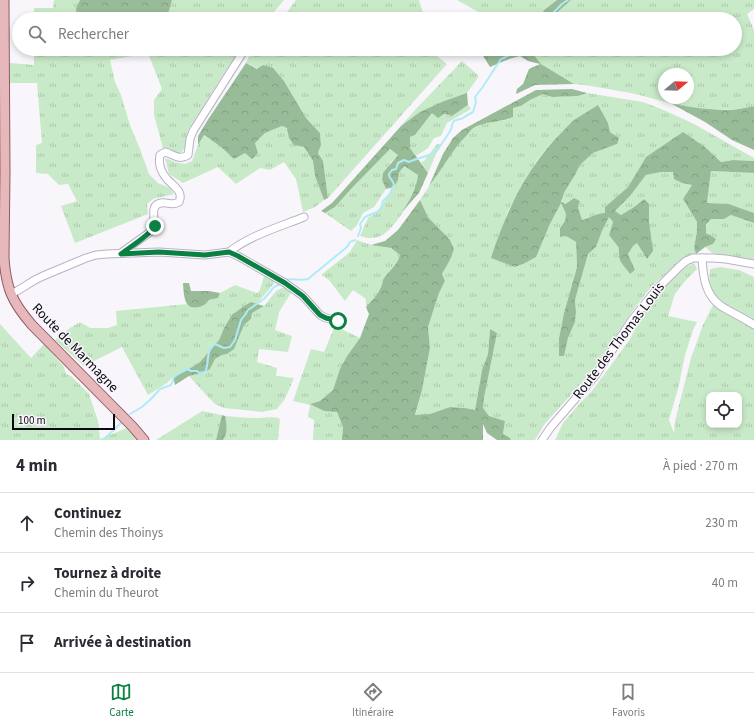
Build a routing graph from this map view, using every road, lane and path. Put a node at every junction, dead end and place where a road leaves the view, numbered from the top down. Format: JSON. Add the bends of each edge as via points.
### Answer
{"nodes":[{"id":1,"x":4,"y":0,"type":"edge"},
{"id":2,"x":241,"y":56,"type":"edge"},
{"id":3,"x":304,"y":217,"type":"dead end"},
{"id":4,"x":229,"y":252,"type":"junction"},
{"id":5,"x":121,"y":254,"type":"junction"},
{"id":6,"x":702,"y":258,"type":"junction"},
{"id":7,"x":754,"y":264,"type":"edge"},
{"id":8,"x":11,"y":294,"type":"junction"},
{"id":9,"x":338,"y":321,"type":"dead end"},
{"id":10,"x":754,"y":325,"type":"edge"},
{"id":11,"x":144,"y":440,"type":"edge"},
{"id":12,"x":542,"y":440,"type":"edge"}],
"edges":[{"from":1,"to":8,"type":"main road","name":"Route de Marmagne","via":[[4,258]]},
{"from":2,"to":5,"type":"street","via":[[193,131],[188,156],[178,158],[165,152],[160,155],[163,173],[181,194],[179,202],[158,203],[153,210],[153,230]]},
{"from":3,"to":4,"type":"street","via":[[242,242]]},
{"from":4,"to":5,"type":"street","via":[[205,255],[159,252]]},
{"from":4,"to":9,"type":"street","via":[[303,296],[320,315]]},
{"from":5,"to":8,"type":"street","via":[[96,255],[36,279]]},
{"from":6,"to":7,"type":"street","name":"Route des Thomas Louis"},
{"from":6,"to":10,"type":"street","via":[[707,290],[720,305]]},
{"from":6,"to":12,"type":"street","name":"Route des Thomas Louis","via":[[693,258],[682,264],[658,288],[632,320],[595,376]]},
{"from":8,"to":11,"type":"main road","name":"Route de Marmagne","via":[[32,325]]}]}
